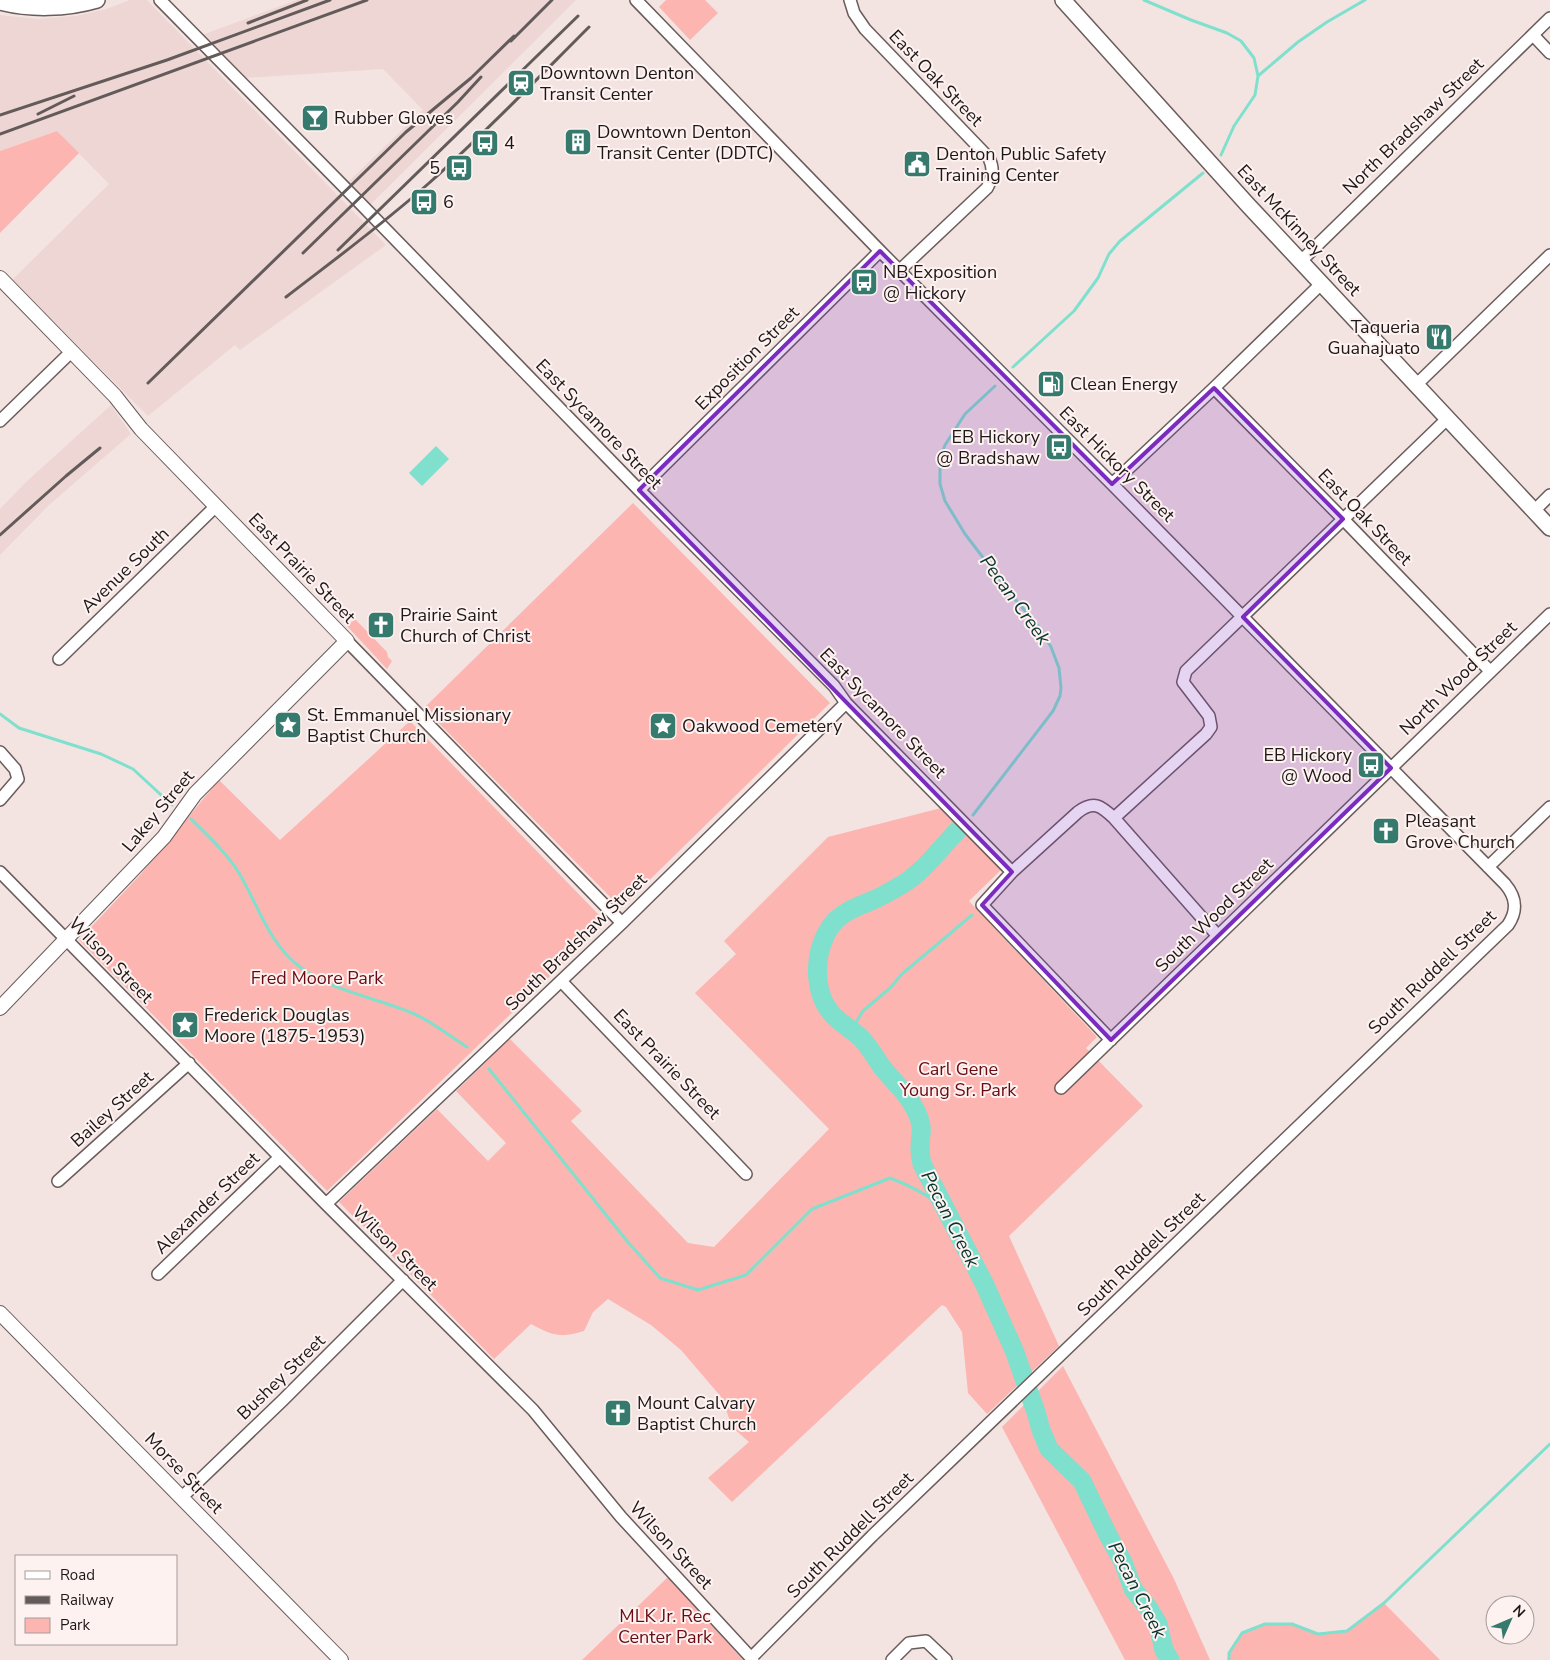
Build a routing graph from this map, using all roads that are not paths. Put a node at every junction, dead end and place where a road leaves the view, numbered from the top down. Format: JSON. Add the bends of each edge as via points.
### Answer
{"nodes":[{"id":1,"x":97,"y":0,"type":"edge"},
{"id":2,"x":160,"y":0,"type":"edge"},
{"id":3,"x":850,"y":0,"type":"edge"},
{"id":4,"x":1063,"y":0,"type":"edge"},
{"id":5,"x":0,"y":2,"type":"edge"},
{"id":6,"x":640,"y":2,"type":"edge"},
{"id":7,"x":1550,"y":18,"type":"edge"},
{"id":8,"x":1532,"y":35,"type":"junction"},
{"id":9,"x":1550,"y":53,"type":"edge"},
{"id":10,"x":880,"y":251,"type":"junction"},
{"id":11,"x":1550,"y":256,"type":"edge"},
{"id":12,"x":1301,"y":261,"type":"junction"},
{"id":13,"x":900,"y":270,"type":"junction"},
{"id":14,"x":0,"y":278,"type":"edge"},
{"id":15,"x":1322,"y":283,"type":"junction"},
{"id":16,"x":71,"y":352,"type":"junction"},
{"id":17,"x":1416,"y":385,"type":"junction"},
{"id":18,"x":1214,"y":388,"type":"junction"},
{"id":19,"x":1447,"y":419,"type":"junction"},
{"id":20,"x":0,"y":422,"type":"edge"},
{"id":21,"x":1112,"y":484,"type":"junction"},
{"id":22,"x":638,"y":490,"type":"junction"},
{"id":23,"x":1550,"y":495,"type":"edge"},
{"id":24,"x":216,"y":506,"type":"junction"},
{"id":25,"x":1534,"y":511,"type":"junction"},
{"id":26,"x":1343,"y":519,"type":"junction"},
{"id":27,"x":1550,"y":528,"type":"edge"},
{"id":28,"x":1550,"y":614,"type":"edge"},
{"id":29,"x":1243,"y":617,"type":"junction"},
{"id":30,"x":347,"y":641,"type":"junction"},
{"id":31,"x":59,"y":659,"type":"dead end"},
{"id":32,"x":1490,"y":671,"type":"junction"},
{"id":33,"x":846,"y":703,"type":"junction"},
{"id":34,"x":0,"y":752,"type":"edge"},
{"id":35,"x":1391,"y":768,"type":"junction"},
{"id":36,"x":0,"y":800,"type":"edge"},
{"id":37,"x":1550,"y":807,"type":"edge"},
{"id":38,"x":1114,"y":818,"type":"junction"},
{"id":39,"x":1488,"y":867,"type":"junction"},
{"id":40,"x":0,"y":872,"type":"edge"},
{"id":41,"x":1012,"y":872,"type":"junction"},
{"id":42,"x":622,"y":923,"type":"junction"},
{"id":43,"x":1218,"y":936,"type":"junction"},
{"id":44,"x":66,"y":940,"type":"junction"},
{"id":45,"x":561,"y":981,"type":"junction"},
{"id":46,"x":0,"y":1008,"type":"edge"},
{"id":47,"x":1111,"y":1040,"type":"junction"},
{"id":48,"x":189,"y":1063,"type":"junction"},
{"id":49,"x":1061,"y":1088,"type":"dead end"},
{"id":50,"x":280,"y":1157,"type":"junction"},
{"id":51,"x":746,"y":1174,"type":"dead end"},
{"id":52,"x":58,"y":1181,"type":"dead end"},
{"id":53,"x":326,"y":1204,"type":"junction"},
{"id":54,"x":158,"y":1274,"type":"dead end"},
{"id":55,"x":403,"y":1280,"type":"junction"},
{"id":56,"x":0,"y":1313,"type":"edge"},
{"id":57,"x":182,"y":1497,"type":"junction"},
{"id":58,"x":752,"y":1659,"type":"edge"},
{"id":59,"x":341,"y":1660,"type":"edge"},
{"id":60,"x":892,"y":1660,"type":"edge"},
{"id":61,"x":946,"y":1660,"type":"edge"}],
"edges":[{"from":1,"to":5,"type":"main road","via":[[50,7]]},
{"from":2,"to":22,"type":"street","name":"East Sycamore Street"},
{"from":3,"to":13,"type":"street","name":"East Oak Street","via":[[864,29],[989,158],[993,168],[987,188]]},
{"from":4,"to":12,"type":"main road","name":"East McKinney Street"},
{"from":6,"to":10,"type":"street","name":"East Hickory Street"},
{"from":7,"to":8,"type":"street","name":"North Bradshaw Street"},
{"from":8,"to":9,"type":"street"},
{"from":8,"to":12,"type":"street","name":"North Bradshaw Street"},
{"from":10,"to":13,"type":"street","name":"East Hickory Street"},
{"from":10,"to":22,"type":"street","name":"Exposition Street"},
{"from":11,"to":17,"type":"street"},
{"from":12,"to":15,"type":"main road","name":"East McKinney Street"},
{"from":13,"to":21,"type":"street","name":"East Hickory Street"},
{"from":14,"to":16,"type":"street","name":"East Prairie Street"},
{"from":15,"to":17,"type":"main road","name":"East McKinney Street"},
{"from":15,"to":18,"type":"street"},
{"from":16,"to":20,"type":"street"},
{"from":16,"to":24,"type":"street","name":"East Prairie Street"},
{"from":17,"to":19,"type":"main road","name":"East McKinney Street"},
{"from":18,"to":21,"type":"street"},
{"from":18,"to":26,"type":"street","name":"East Oak Street"},
{"from":19,"to":25,"type":"main road","name":"East McKinney Street"},
{"from":19,"to":26,"type":"street"},
{"from":21,"to":29,"type":"street","name":"East Hickory Street"},
{"from":22,"to":33,"type":"street","name":"East Sycamore Street","via":[[834,686]]},
{"from":23,"to":25,"type":"street"},
{"from":24,"to":30,"type":"street","name":"East Prairie Street"},
{"from":24,"to":31,"type":"street","name":"Avenue South"},
{"from":25,"to":27,"type":"main road","name":"East McKinney Street"},
{"from":26,"to":29,"type":"street"},
{"from":26,"to":32,"type":"street","name":"East Oak Street"},
{"from":28,"to":32,"type":"street","name":"North Wood Street"},
{"from":29,"to":35,"type":"street","name":"East Hickory Street"},
{"from":29,"to":38,"type":"street","via":[[1186,671],[1183,682],[1209,716],[1211,727]]},
{"from":30,"to":42,"type":"street","name":"East Prairie Street"},
{"from":30,"to":44,"type":"street","name":"Lakey Street","via":[[195,794],[164,837]]},
{"from":32,"to":35,"type":"street","name":"North Wood Street"},
{"from":33,"to":41,"type":"street","name":"East Sycamore Street"},
{"from":33,"to":42,"type":"street","name":"South Bradshaw Street"},
{"from":34,"to":36,"type":"street","via":[[15,769],[18,779]]},
{"from":35,"to":39,"type":"street","name":"East Hickory Street"},
{"from":35,"to":43,"type":"street","name":"South Wood Street"},
{"from":37,"to":39,"type":"street"},
{"from":38,"to":41,"type":"street","via":[[1096,804],[1086,806]]},
{"from":38,"to":43,"type":"street"},
{"from":39,"to":58,"type":"street","name":"South Ruddell Street","via":[[1511,891],[1514,899],[1513,917],[1508,925],[872,1536]]},
{"from":40,"to":44,"type":"street","name":"Wilson Street"},
{"from":41,"to":47,"type":"street","via":[[982,904]]},
{"from":42,"to":45,"type":"street","name":"South Bradshaw Street"},
{"from":43,"to":47,"type":"street","name":"South Wood Street"},
{"from":44,"to":46,"type":"street","name":"Lakey Street"},
{"from":44,"to":48,"type":"street","name":"Wilson Street"},
{"from":45,"to":51,"type":"street","name":"East Prairie Street"},
{"from":45,"to":53,"type":"street","name":"South Bradshaw Street"},
{"from":47,"to":49,"type":"street","name":"South Wood Street"},
{"from":48,"to":50,"type":"street","name":"Wilson Street"},
{"from":48,"to":52,"type":"street","name":"Bailey Street"},
{"from":50,"to":53,"type":"street","name":"Wilson Street"},
{"from":50,"to":54,"type":"street","name":"Alexander Street"},
{"from":53,"to":55,"type":"street","name":"Wilson Street"},
{"from":55,"to":57,"type":"street","name":"Bushey Street"},
{"from":55,"to":58,"type":"street","name":"Wilson Street","via":[[533,1410],[621,1517]]},
{"from":56,"to":57,"type":"street","name":"Morse Street"},
{"from":57,"to":59,"type":"street","name":"Morse Street"},
{"from":60,"to":61,"type":"street","via":[[909,1643],[926,1641]]}]}
